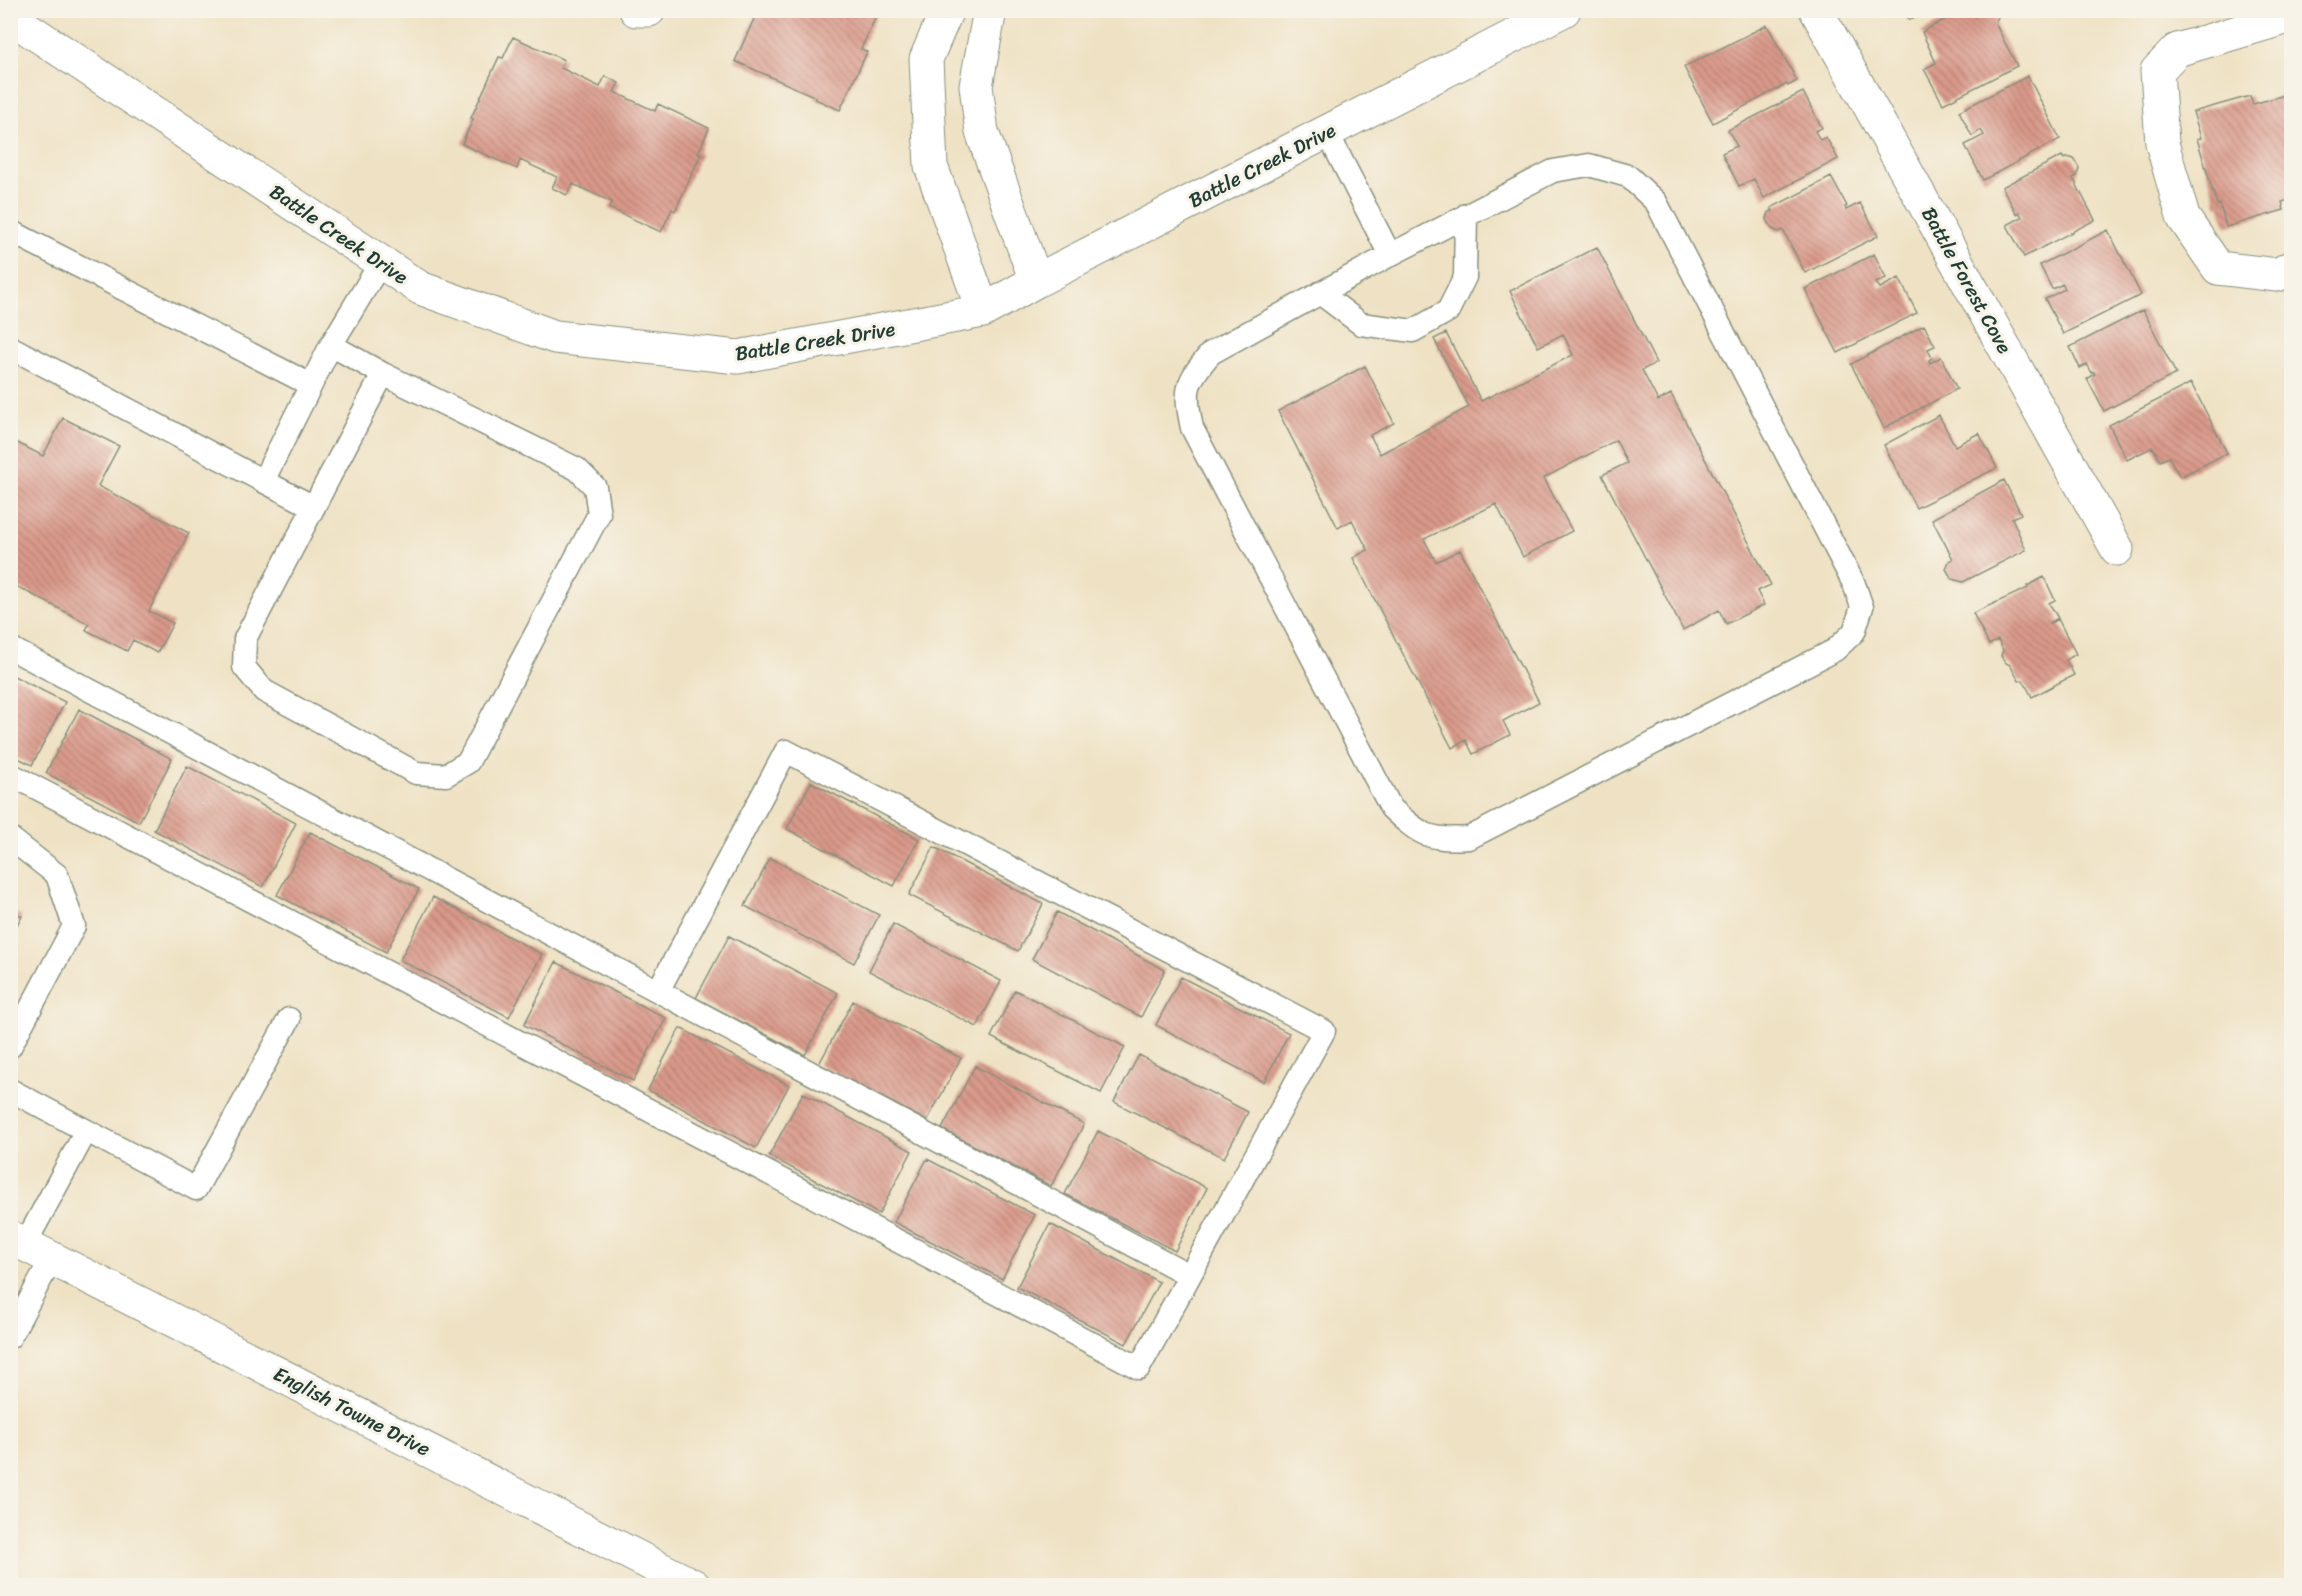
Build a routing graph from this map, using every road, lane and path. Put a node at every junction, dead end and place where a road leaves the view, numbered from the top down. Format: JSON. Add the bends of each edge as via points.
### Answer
{"nodes":[{"id":1,"x":636,"y":10,"type":"edge"},
{"id":2,"x":649,"y":10,"type":"edge"},
{"id":3,"x":947,"y":10,"type":"edge"},
{"id":4,"x":990,"y":10,"type":"edge"},
{"id":5,"x":1564,"y":10,"type":"edge"},
{"id":6,"x":1816,"y":10,"type":"edge"},
{"id":7,"x":2292,"y":16,"type":"edge"},
{"id":8,"x":10,"y":17,"type":"edge"},
{"id":9,"x":1327,"y":132,"type":"junction"},
{"id":10,"x":1466,"y":215,"type":"junction"},
{"id":11,"x":10,"y":231,"type":"edge"},
{"id":12,"x":1390,"y":255,"type":"junction"},
{"id":13,"x":381,"y":262,"type":"junction"},
{"id":14,"x":2292,"y":267,"type":"edge"},
{"id":15,"x":1036,"y":281,"type":"junction"},
{"id":16,"x":1320,"y":293,"type":"junction"},
{"id":17,"x":983,"y":312,"type":"junction"},
{"id":18,"x":331,"y":345,"type":"junction"},
{"id":19,"x":10,"y":347,"type":"edge"},
{"id":20,"x":383,"y":374,"type":"junction"},
{"id":21,"x":311,"y":385,"type":"junction"},
{"id":22,"x":263,"y":481,"type":"junction"},
{"id":23,"x":314,"y":507,"type":"junction"},
{"id":24,"x":2117,"y":549,"type":"dead end"},
{"id":25,"x":10,"y":648,"type":"edge"},
{"id":26,"x":10,"y":774,"type":"edge"},
{"id":27,"x":10,"y":838,"type":"edge"},
{"id":28,"x":658,"y":991,"type":"junction"},
{"id":29,"x":289,"y":1018,"type":"dead end"},
{"id":30,"x":10,"y":1047,"type":"edge"},
{"id":31,"x":10,"y":1090,"type":"edge"},
{"id":32,"x":86,"y":1131,"type":"junction"},
{"id":33,"x":29,"y":1246,"type":"edge"},
{"id":34,"x":1190,"y":1275,"type":"junction"},
{"id":35,"x":10,"y":1337,"type":"edge"},
{"id":36,"x":694,"y":1586,"type":"edge"}],
"edges":[{"from":1,"to":2,"type":"street"},
{"from":3,"to":17,"type":"street","via":[[926,59],[931,165]]},
{"from":4,"to":15,"type":"street","via":[[976,86],[982,132]]},
{"from":5,"to":9,"type":"street","name":"Battle Creek Drive"},
{"from":6,"to":24,"type":"street","name":"Battle Forest Cove"},
{"from":7,"to":14,"type":"street","via":[[2177,50],[2157,71],[2162,143],[2183,217],[2218,268],[2277,275]]},
{"from":8,"to":13,"type":"street","name":"Battle Creek Drive"},
{"from":9,"to":12,"type":"lane"},
{"from":9,"to":15,"type":"street","name":"Battle Creek Drive"},
{"from":10,"to":12,"type":"lane"},
{"from":10,"to":16,"type":"lane","via":[[1465,277],[1448,311],[1413,331],[1360,324]]},
{"from":10,"to":16,"type":"lane","via":[[1553,171],[1589,165],[1628,176],[1656,202],[1854,584],[1862,607],[1854,632],[1835,650],[1469,838],[1442,840],[1413,829],[1391,808],[1192,428],[1186,400],[1192,374],[1211,353]]},
{"from":11,"to":21,"type":"lane"},
{"from":12,"to":16,"type":"lane"},
{"from":13,"to":17,"type":"street","name":"Battle Creek Drive","via":[[420,288],[555,337],[738,357]]},
{"from":13,"to":18,"type":"lane"},
{"from":15,"to":17,"type":"street","name":"Battle Creek Drive"},
{"from":18,"to":20,"type":"lane"},
{"from":18,"to":21,"type":"lane"},
{"from":19,"to":22,"type":"lane"},
{"from":20,"to":23,"type":"lane"},
{"from":20,"to":23,"type":"lane","via":[[577,469],[595,487],[598,514],[468,762],[446,775],[416,773],[264,691],[244,667],[245,639]]},
{"from":21,"to":22,"type":"lane"},
{"from":22,"to":23,"type":"lane"},
{"from":25,"to":28,"type":"lane"},
{"from":26,"to":34,"type":"lane","via":[[1139,1368]]},
{"from":27,"to":30,"type":"lane","via":[[57,875],[74,926]]},
{"from":28,"to":34,"type":"lane"},
{"from":28,"to":34,"type":"lane","via":[[786,751],[1324,1031]]},
{"from":29,"to":32,"type":"lane","via":[[196,1190]]},
{"from":31,"to":32,"type":"lane"},
{"from":32,"to":33,"type":"lane"},
{"from":33,"to":35,"type":"lane"},
{"from":33,"to":36,"type":"street","name":"English Towne Drive"}]}
